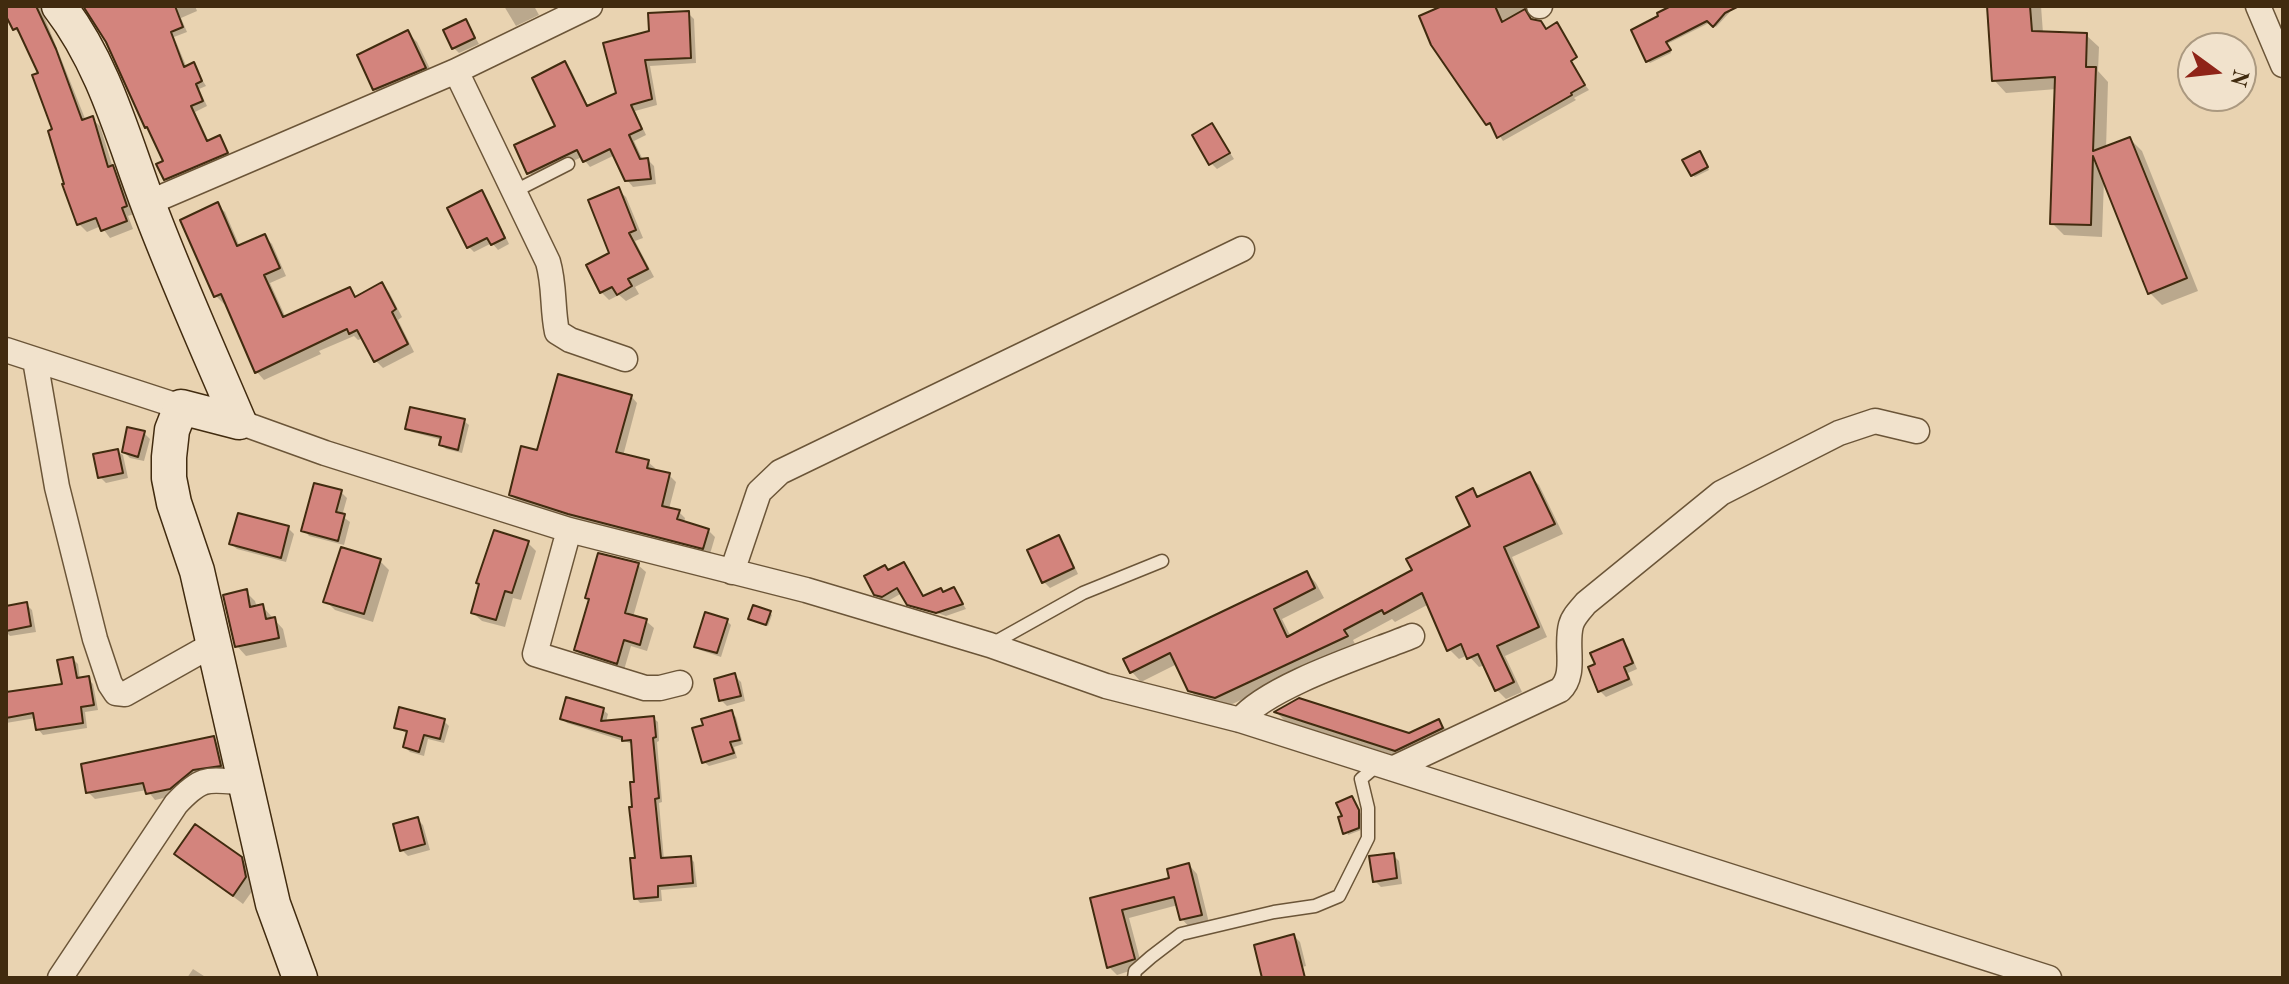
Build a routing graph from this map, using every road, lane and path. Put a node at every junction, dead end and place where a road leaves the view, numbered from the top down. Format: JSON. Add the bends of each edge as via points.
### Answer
{"nodes":[{"id":1,"x":59,"y":6,"type":"edge"},
{"id":2,"x":590,"y":6,"type":"edge"},
{"id":3,"x":2258,"y":6,"type":"edge"},
{"id":4,"x":2277,"y":35,"type":"edge"},
{"id":5,"x":2283,"y":65,"type":"edge"},
{"id":6,"x":456,"y":71,"type":"junction"},
{"id":7,"x":568,"y":164,"type":"dead end"},
{"id":8,"x":515,"y":191,"type":"junction"},
{"id":9,"x":148,"y":203,"type":"junction"},
{"id":10,"x":1242,"y":249,"type":"dead end"},
{"id":11,"x":6,"y":350,"type":"edge"},
{"id":12,"x":625,"y":359,"type":"dead end"},
{"id":13,"x":35,"y":360,"type":"junction"},
{"id":14,"x":181,"y":407,"type":"junction"},
{"id":15,"x":239,"y":422,"type":"junction"},
{"id":16,"x":1917,"y":431,"type":"dead end"},
{"id":17,"x":569,"y":530,"type":"junction"},
{"id":18,"x":1162,"y":561,"type":"dead end"},
{"id":19,"x":732,"y":572,"type":"junction"},
{"id":20,"x":1412,"y":636,"type":"dead end"},
{"id":21,"x":212,"y":645,"type":"junction"},
{"id":22,"x":990,"y":645,"type":"junction"},
{"id":23,"x":680,"y":683,"type":"dead end"},
{"id":24,"x":1240,"y":720,"type":"junction"},
{"id":25,"x":1387,"y":766,"type":"junction"},
{"id":26,"x":247,"y":783,"type":"junction"},
{"id":27,"x":60,"y":978,"type":"edge"},
{"id":28,"x":300,"y":978,"type":"edge"},
{"id":29,"x":1134,"y":978,"type":"edge"},
{"id":30,"x":2049,"y":978,"type":"edge"}],
"edges":[{"from":1,"to":9,"type":"street","via":[[109,95]]},
{"from":2,"to":6,"type":"street"},
{"from":3,"to":4,"type":"street"},
{"from":4,"to":5,"type":"street"},
{"from":6,"to":8,"type":"street"},
{"from":6,"to":9,"type":"street"},
{"from":7,"to":8,"type":"lane"},
{"from":8,"to":12,"type":"street","via":[[554,282],[557,332]]},
{"from":9,"to":15,"type":"street"},
{"from":10,"to":19,"type":"street","via":[[780,472],[759,492]]},
{"from":11,"to":13,"type":"street"},
{"from":13,"to":14,"type":"street"},
{"from":13,"to":21,"type":"street","via":[[57,487],[110,684],[116,693],[125,694]]},
{"from":14,"to":15,"type":"street"},
{"from":14,"to":21,"type":"street","via":[[172,430],[169,478]]},
{"from":15,"to":17,"type":"street"},
{"from":16,"to":25,"type":"street","via":[[1875,421],[1839,433],[1721,493],[1586,603],[1571,622],[1570,674],[1560,690]]},
{"from":17,"to":19,"type":"street"},
{"from":17,"to":23,"type":"street","via":[[535,654],[645,688]]},
{"from":18,"to":22,"type":"lane","via":[[1083,593]]},
{"from":19,"to":22,"type":"street"},
{"from":20,"to":24,"type":"street","via":[[1285,688]]},
{"from":21,"to":26,"type":"street"},
{"from":22,"to":24,"type":"street","via":[[1106,686]]},
{"from":24,"to":25,"type":"street"},
{"from":25,"to":29,"type":"lane","via":[[1361,779],[1368,838],[1339,896],[1315,906],[1181,934],[1135,971]]},
{"from":25,"to":30,"type":"street"},
{"from":26,"to":27,"type":"street","via":[[208,779],[193,785]]},
{"from":26,"to":28,"type":"street","via":[[273,904]]}]}
